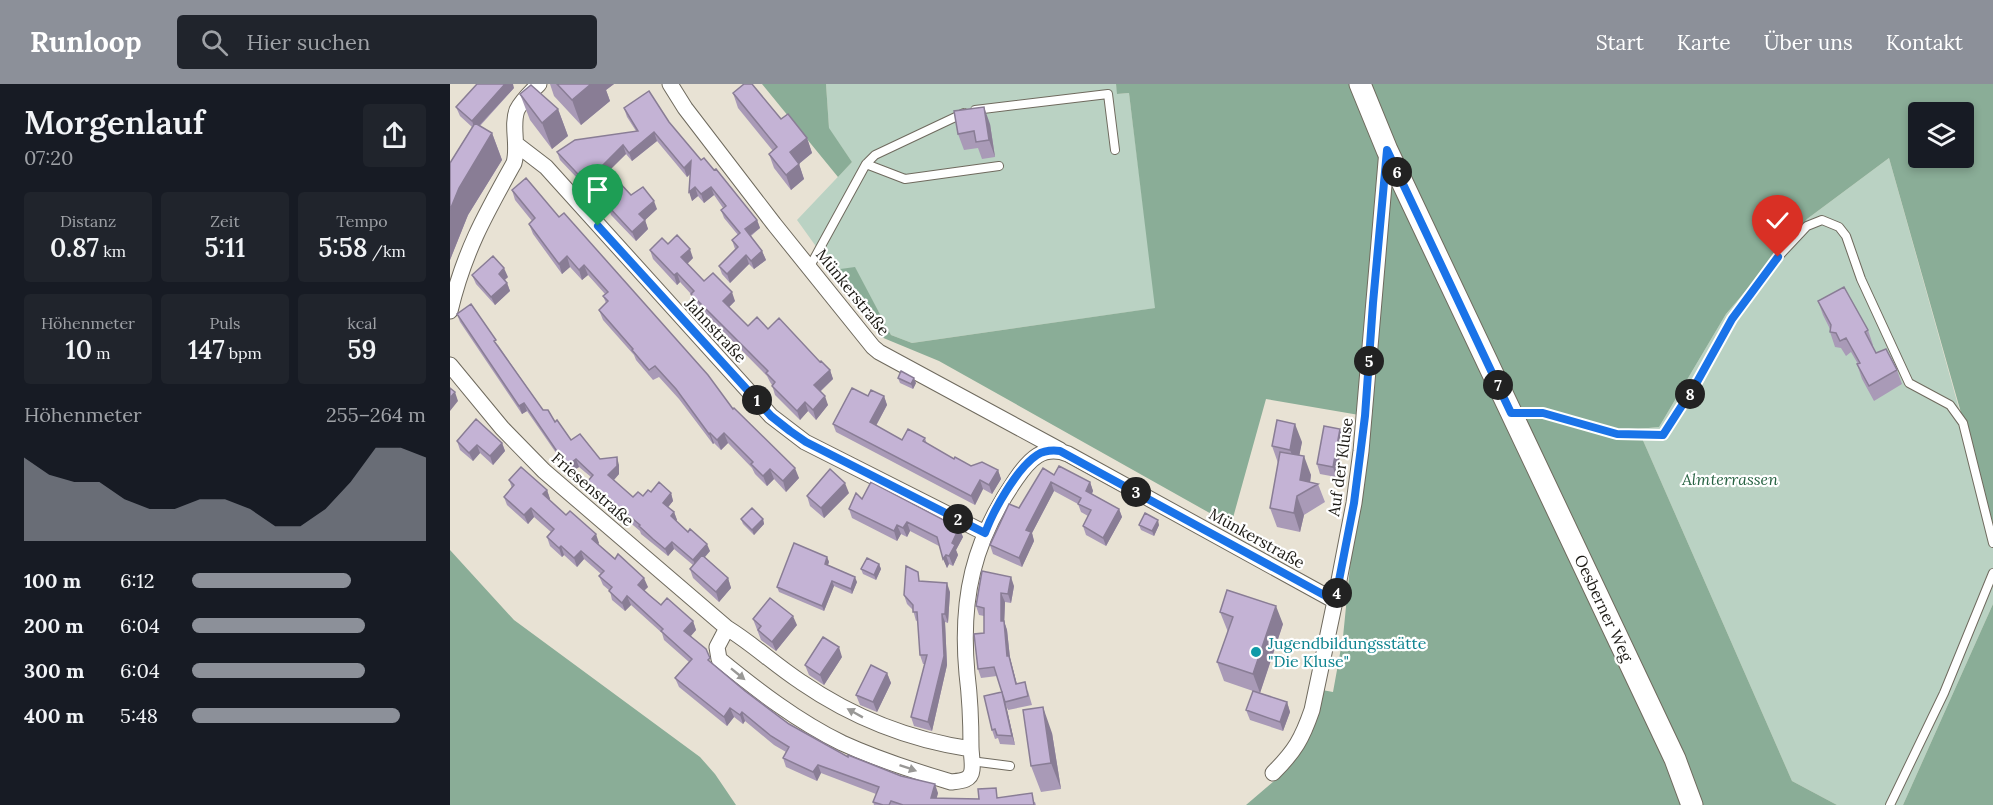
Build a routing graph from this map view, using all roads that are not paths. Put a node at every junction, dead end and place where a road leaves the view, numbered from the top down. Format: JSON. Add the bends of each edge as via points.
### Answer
{"nodes":[{"id":1,"x":538,"y":84,"type":"edge"},
{"id":2,"x":670,"y":84,"type":"edge"},
{"id":3,"x":1360,"y":84,"type":"edge"},
{"id":4,"x":516,"y":144,"type":"junction"},
{"id":5,"x":1115,"y":150,"type":"dead end"},
{"id":6,"x":1387,"y":150,"type":"junction"},
{"id":7,"x":866,"y":164,"type":"junction"},
{"id":8,"x":999,"y":166,"type":"dead end"},
{"id":9,"x":809,"y":268,"type":"junction"},
{"id":10,"x":450,"y":311,"type":"edge"},
{"id":11,"x":450,"y":365,"type":"edge"},
{"id":12,"x":1511,"y":413,"type":"junction"},
{"id":13,"x":1064,"y":453,"type":"junction"},
{"id":14,"x":985,"y":533,"type":"junction"},
{"id":15,"x":1993,"y":543,"type":"edge"},
{"id":16,"x":1993,"y":573,"type":"edge"},
{"id":17,"x":1335,"y":601,"type":"junction"},
{"id":18,"x":727,"y":628,"type":"junction"},
{"id":19,"x":972,"y":760,"type":"junction"},
{"id":20,"x":1010,"y":766,"type":"dead end"},
{"id":21,"x":1273,"y":773,"type":"dead end"},
{"id":22,"x":1692,"y":805,"type":"edge"},
{"id":23,"x":1890,"y":805,"type":"edge"}],
"edges":[{"from":1,"to":4,"type":"street","via":[[518,109]]},
{"from":2,"to":9,"type":"street","name":"Münkerstraße"},
{"from":3,"to":6,"type":"street","name":"Oesberner Weg"},
{"from":4,"to":10,"type":"street","via":[[514,163],[469,248]]},
{"from":4,"to":14,"type":"street","name":"Jahnstraße","via":[[546,167],[763,407],[790,431]]},
{"from":5,"to":7,"type":"lane","via":[[1108,94],[969,110],[875,155]]},
{"from":6,"to":12,"type":"street","name":"Oesberner Weg"},
{"from":6,"to":17,"type":"street","name":"Auf der Kluse","via":[[1365,416],[1354,503]]},
{"from":7,"to":8,"type":"lane","via":[[905,178]]},
{"from":7,"to":9,"type":"lane"},
{"from":9,"to":13,"type":"street","name":"Münkerstraße","via":[[879,352]]},
{"from":11,"to":18,"type":"street","name":"Friesenstraße","via":[[544,471]]},
{"from":12,"to":15,"type":"lane","via":[[1543,413],[1617,434],[1663,435],[1732,319],[1778,257],[1808,226],[1822,220],[1839,226],[1846,236],[1861,279],[1909,383],[1950,405],[1962,423]]},
{"from":12,"to":22,"type":"street","name":"Oesberner Weg","via":[[1675,759]]},
{"from":13,"to":14,"type":"street","via":[[1045,451],[1030,461]]},
{"from":13,"to":17,"type":"street","name":"Münkerstraße"},
{"from":14,"to":19,"type":"street","via":[[966,603]]},
{"from":16,"to":23,"type":"lane","via":[[1944,693]]},
{"from":17,"to":21,"type":"street","name":"Auf der Kluse","via":[[1312,710],[1302,737]]},
{"from":19,"to":18,"type":"street","name":"Friesenstraße","one_way":true,"via":[[939,744],[869,721],[801,683]]},
{"from":18,"to":19,"type":"street","one_way":true,"via":[[717,647],[719,659],[759,691],[840,742],[951,782],[969,778]]},
{"from":19,"to":20,"type":"lane"}]}
